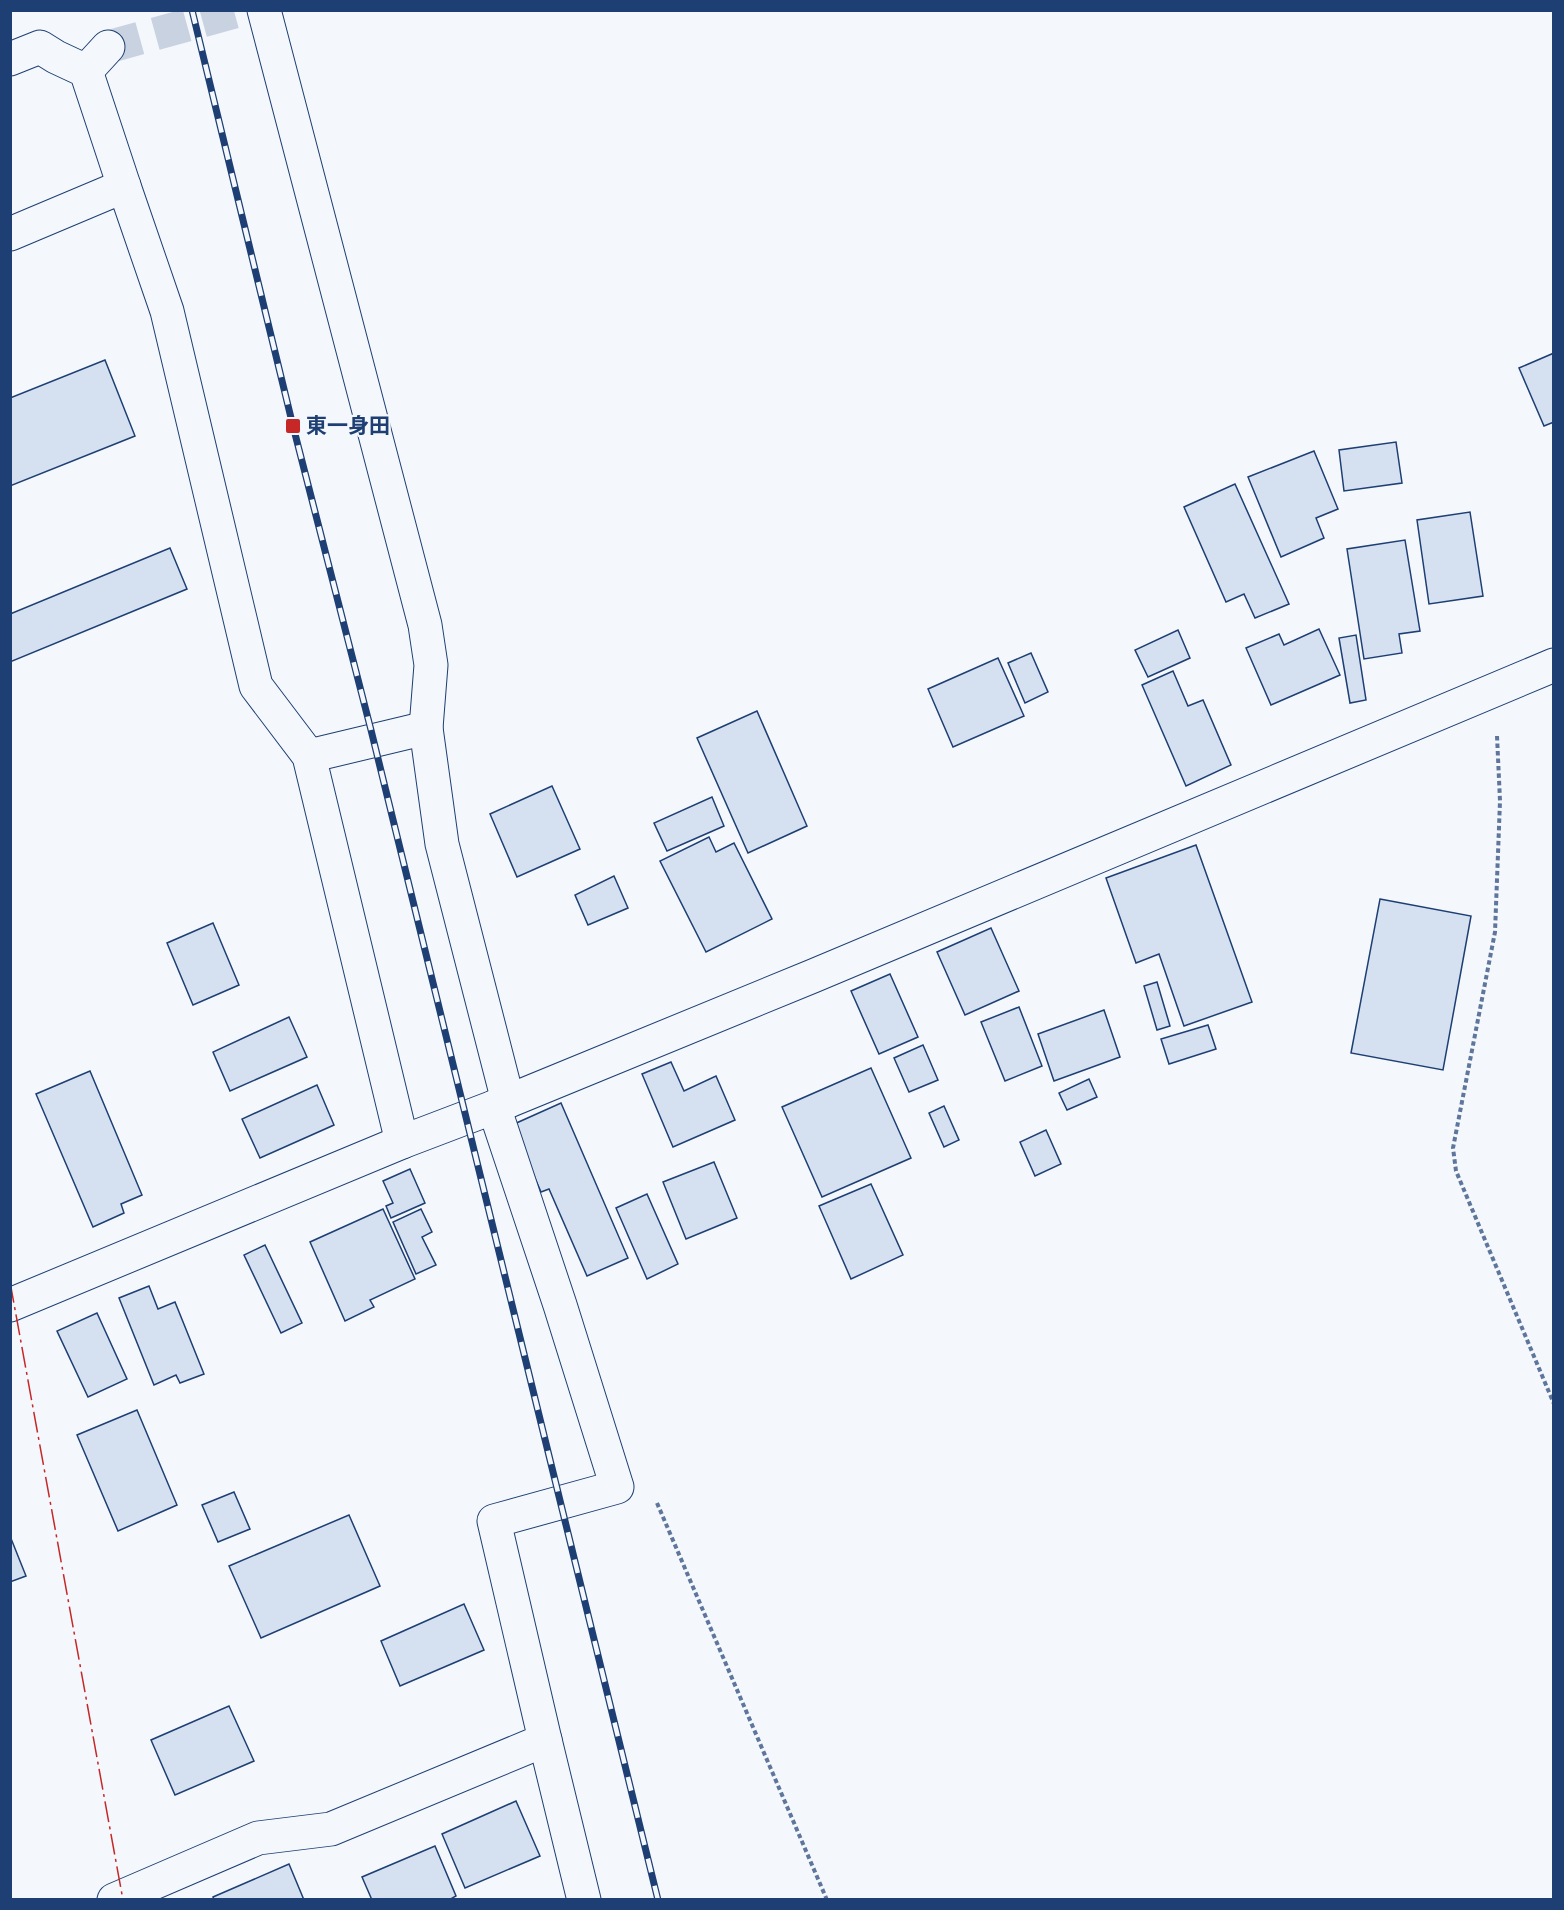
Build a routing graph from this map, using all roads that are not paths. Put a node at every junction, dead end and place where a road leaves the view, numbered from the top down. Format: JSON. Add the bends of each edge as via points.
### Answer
{"nodes":[{"id":1,"x":264,"y":10,"type":"edge"},
{"id":2,"x":108,"y":47,"type":"tunnel mouth"},
{"id":3,"x":10,"y":59,"type":"edge"},
{"id":4,"x":86,"y":71,"type":"junction"},
{"id":5,"x":124,"y":186,"type":"junction"},
{"id":6,"x":10,"y":234,"type":"edge"},
{"id":7,"x":1554,"y":665,"type":"edge"},
{"id":8,"x":426,"y":728,"type":"junction"},
{"id":9,"x":309,"y":756,"type":"junction"},
{"id":10,"x":501,"y":1104,"type":"junction"},
{"id":11,"x":402,"y":1142,"type":"junction"},
{"id":12,"x":10,"y":1305,"type":"edge"},
{"id":13,"x":545,"y":1740,"type":"junction"},
{"id":14,"x":114,"y":1899,"type":"edge"},
{"id":15,"x":584,"y":1899,"type":"edge"}],
"edges":[{"from":1,"to":8,"type":"street","via":[[425,625],[431,665]]},
{"from":2,"to":4,"type":"street"},
{"from":3,"to":4,"type":"street","via":[[40,46]]},
{"from":4,"to":5,"type":"street"},
{"from":5,"to":6,"type":"street"},
{"from":5,"to":9,"type":"street","via":[[167,311],[256,687]]},
{"from":7,"to":10,"type":"street"},
{"from":8,"to":9,"type":"street"},
{"from":8,"to":10,"type":"street","via":[[442,844]]},
{"from":9,"to":11,"type":"street"},
{"from":10,"to":11,"type":"street"},
{"from":10,"to":13,"type":"street","via":[[616,1486],[494,1521]]},
{"from":11,"to":12,"type":"street"},
{"from":13,"to":14,"type":"street","via":[[331,1830],[258,1838]]},
{"from":13,"to":15,"type":"street"}]}
